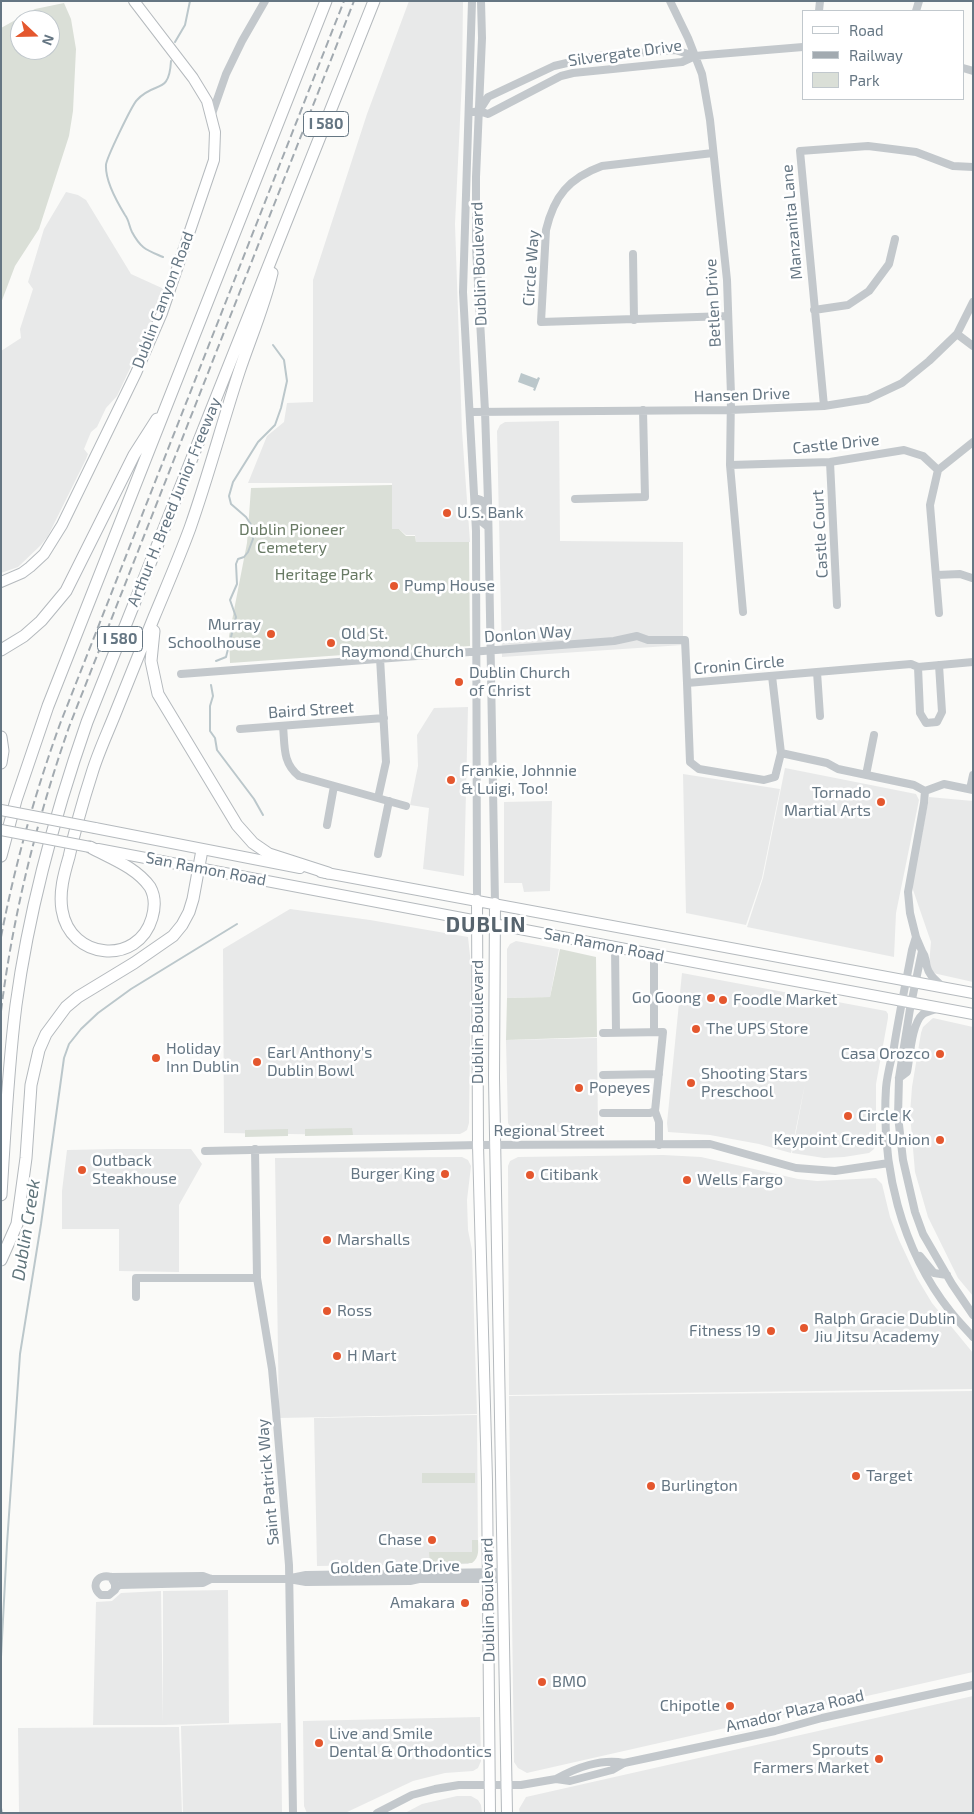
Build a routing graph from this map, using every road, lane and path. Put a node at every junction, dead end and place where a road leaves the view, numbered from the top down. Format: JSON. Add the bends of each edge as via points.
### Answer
{"nodes":[{"id":1,"x":134,"y":1,"type":"edge"},
{"id":2,"x":265,"y":1,"type":"edge"},
{"id":3,"x":326,"y":1,"type":"edge"},
{"id":4,"x":374,"y":1,"type":"edge"},
{"id":5,"x":472,"y":1,"type":"edge"},
{"id":6,"x":481,"y":1,"type":"edge"},
{"id":7,"x":670,"y":1,"type":"edge"},
{"id":8,"x":802,"y":47,"type":"edge"},
{"id":9,"x":695,"y":56,"type":"junction"},
{"id":10,"x":479,"y":111,"type":"junction"},
{"id":11,"x":468,"y":113,"type":"junction"},
{"id":12,"x":212,"y":114,"type":"junction"},
{"id":13,"x":714,"y":153,"type":"junction"},
{"id":14,"x":973,"y":167,"type":"edge"},
{"id":15,"x":895,"y":239,"type":"dead end"},
{"id":16,"x":278,"y":246,"type":"junction"},
{"id":17,"x":633,"y":254,"type":"dead end"},
{"id":18,"x":973,"y":302,"type":"edge"},
{"id":19,"x":814,"y":310,"type":"junction"},
{"id":20,"x":728,"y":316,"type":"junction"},
{"id":21,"x":634,"y":320,"type":"junction"},
{"id":22,"x":957,"y":334,"type":"junction"},
{"id":23,"x":973,"y":346,"type":"edge"},
{"id":24,"x":166,"y":406,"type":"junction"},
{"id":25,"x":824,"y":406,"type":"junction"},
{"id":26,"x":643,"y":410,"type":"junction"},
{"id":27,"x":730,"y":410,"type":"junction"},
{"id":28,"x":485,"y":411,"type":"junction"},
{"id":29,"x":470,"y":412,"type":"junction"},
{"id":30,"x":973,"y":442,"type":"edge"},
{"id":31,"x":830,"y":462,"type":"junction"},
{"id":32,"x":730,"y":465,"type":"junction"},
{"id":33,"x":938,"y":470,"type":"junction"},
{"id":34,"x":475,"y":498,"type":"junction"},
{"id":35,"x":575,"y":499,"type":"dead end"},
{"id":36,"x":488,"y":527,"type":"junction"},
{"id":37,"x":937,"y":574,"type":"junction"},
{"id":38,"x":972,"y":578,"type":"edge"},
{"id":39,"x":1,"y":582,"type":"edge"},
{"id":40,"x":162,"y":598,"type":"junction"},
{"id":41,"x":837,"y":605,"type":"dead end"},
{"id":42,"x":743,"y":612,"type":"dead end"},
{"id":43,"x":939,"y":614,"type":"dead end"},
{"id":44,"x":1,"y":650,"type":"edge"},
{"id":45,"x":490,"y":650,"type":"junction"},
{"id":46,"x":477,"y":651,"type":"junction"},
{"id":47,"x":380,"y":658,"type":"junction"},
{"id":48,"x":973,"y":662,"type":"edge"},
{"id":49,"x":939,"y":665,"type":"junction"},
{"id":50,"x":918,"y":667,"type":"junction"},
{"id":51,"x":817,"y":672,"type":"junction"},
{"id":52,"x":181,"y":674,"type":"dead end"},
{"id":53,"x":772,"y":676,"type":"junction"},
{"id":54,"x":687,"y":683,"type":"junction"},
{"id":55,"x":820,"y":716,"type":"dead end"},
{"id":56,"x":384,"y":718,"type":"junction"},
{"id":57,"x":284,"y":726,"type":"junction"},
{"id":58,"x":240,"y":729,"type":"dead end"},
{"id":59,"x":874,"y":735,"type":"dead end"},
{"id":60,"x":1,"y":737,"type":"edge"},
{"id":61,"x":780,"y":753,"type":"junction"},
{"id":62,"x":1,"y":763,"type":"edge"},
{"id":63,"x":866,"y":775,"type":"junction"},
{"id":64,"x":973,"y":775,"type":"edge"},
{"id":65,"x":334,"y":786,"type":"junction"},
{"id":66,"x":971,"y":789,"type":"edge"},
{"id":67,"x":925,"y":791,"type":"junction"},
{"id":68,"x":378,"y":798,"type":"junction"},
{"id":69,"x":389,"y":801,"type":"junction"},
{"id":70,"x":406,"y":806,"type":"dead end"},
{"id":71,"x":1,"y":810,"type":"edge"},
{"id":72,"x":327,"y":824,"type":"dead end"},
{"id":73,"x":1,"y":830,"type":"edge"},
{"id":74,"x":90,"y":847,"type":"junction"},
{"id":75,"x":202,"y":850,"type":"junction"},
{"id":76,"x":378,"y":854,"type":"dead end"},
{"id":77,"x":1,"y":856,"type":"edge"},
{"id":78,"x":199,"y":868,"type":"junction"},
{"id":79,"x":328,"y":873,"type":"junction"},
{"id":80,"x":477,"y":900,"type":"junction"},
{"id":81,"x":494,"y":903,"type":"junction"},
{"id":82,"x":477,"y":921,"type":"junction"},
{"id":83,"x":494,"y":924,"type":"junction"},
{"id":84,"x":916,"y":937,"type":"junction"},
{"id":85,"x":616,"y":947,"type":"junction"},
{"id":86,"x":922,"y":951,"type":"junction"},
{"id":87,"x":654,"y":954,"type":"junction"},
{"id":88,"x":911,"y":981,"type":"junction"},
{"id":89,"x":943,"y":987,"type":"junction"},
{"id":90,"x":973,"y":993,"type":"edge"},
{"id":91,"x":907,"y":1001,"type":"junction"},
{"id":92,"x":940,"y":1008,"type":"junction"},
{"id":93,"x":973,"y":1014,"type":"edge"},
{"id":94,"x":616,"y":1032,"type":"junction"},
{"id":95,"x":654,"y":1032,"type":"junction"},
{"id":96,"x":603,"y":1033,"type":"dead end"},
{"id":97,"x":659,"y":1074,"type":"junction"},
{"id":98,"x":603,"y":1075,"type":"dead end"},
{"id":99,"x":898,"y":1078,"type":"junction"},
{"id":100,"x":655,"y":1111,"type":"junction"},
{"id":101,"x":603,"y":1113,"type":"dead end"},
{"id":102,"x":659,"y":1144,"type":"junction"},
{"id":103,"x":478,"y":1145,"type":"junction"},
{"id":104,"x":495,"y":1145,"type":"junction"},
{"id":105,"x":255,"y":1150,"type":"junction"},
{"id":106,"x":205,"y":1151,"type":"dead end"},
{"id":107,"x":889,"y":1163,"type":"junction"},
{"id":108,"x":1,"y":1195,"type":"edge"},
{"id":109,"x":914,"y":1249,"type":"junction"},
{"id":110,"x":1,"y":1260,"type":"edge"},
{"id":111,"x":947,"y":1275,"type":"junction"},
{"id":112,"x":257,"y":1278,"type":"junction"},
{"id":113,"x":136,"y":1297,"type":"dead end"},
{"id":114,"x":973,"y":1315,"type":"edge"},
{"id":115,"x":973,"y":1337,"type":"edge"},
{"id":116,"x":484,"y":1365,"type":"junction"},
{"id":117,"x":499,"y":1384,"type":"junction"},
{"id":118,"x":484,"y":1388,"type":"junction"},
{"id":119,"x":500,"y":1404,"type":"junction"},
{"id":120,"x":488,"y":1575,"type":"junction"},
{"id":121,"x":502,"y":1576,"type":"junction"},
{"id":122,"x":111,"y":1577,"type":"junction"},
{"id":123,"x":211,"y":1579,"type":"junction"},
{"id":124,"x":290,"y":1579,"type":"junction"},
{"id":125,"x":116,"y":1588,"type":"junction"},
{"id":126,"x":973,"y":1685,"type":"edge"},
{"id":127,"x":490,"y":1785,"type":"junction"},
{"id":128,"x":506,"y":1785,"type":"junction"},
{"id":129,"x":293,"y":1813,"type":"edge"},
{"id":130,"x":377,"y":1813,"type":"edge"},
{"id":131,"x":490,"y":1813,"type":"edge"},
{"id":132,"x":507,"y":1813,"type":"edge"}],
"edges":[{"from":1,"to":12,"type":"main road","name":"Dublin Canyon Road","via":[[193,78]]},
{"from":2,"to":12,"type":"street","via":[[226,74]]},
{"from":3,"to":24,"type":"highway","number":"I 580"},
{"from":4,"to":16,"type":"highway","name":"Arthur H. Breed Junior Freeway","number":"I 580"},
{"from":5,"to":11,"type":"street","name":"Dublin Boulevard"},
{"from":6,"to":10,"type":"street","name":"Dublin Boulevard"},
{"from":7,"to":9,"type":"street","name":"Betlen Drive"},
{"from":8,"to":9,"type":"street","name":"Silvergate Drive"},
{"from":9,"to":10,"type":"street","name":"Silvergate Drive","via":[[682,62],[561,76],[488,114]]},
{"from":9,"to":10,"type":"street","name":"Silvergate Drive","via":[[675,50],[597,56],[554,66],[488,97]]},
{"from":9,"to":13,"type":"street","name":"Betlen Drive","via":[[702,74]]},
{"from":10,"to":11,"type":"street","name":"Silvergate Drive"},
{"from":10,"to":28,"type":"street","name":"Dublin Boulevard","via":[[476,247]]},
{"from":11,"to":29,"type":"street","name":"Dublin Boulevard","via":[[463,292]]},
{"from":12,"to":39,"type":"main road","name":"Dublin Canyon Road","via":[[216,143],[210,171],[162,313],[136,373],[54,541],[30,567]]},
{"from":13,"to":20,"type":"street","name":"Betlen Drive"},
{"from":13,"to":21,"type":"street","name":"Circle Way","via":[[602,166],[574,180],[554,204],[546,230],[541,322]]},
{"from":14,"to":19,"type":"street","name":"Manzanita Lane","via":[[953,166],[916,152],[868,146],[800,151]]},
{"from":15,"to":19,"type":"street","via":[[888,264],[869,291],[848,305]]},
{"from":16,"to":40,"type":"highway","via":[[264,304],[190,529]]},
{"from":16,"to":108,"type":"highway","name":"Arthur H. Breed Junior Freeway","number":"I 580","via":[[87,722],[56,814],[32,912],[16,1005]]},
{"from":17,"to":21,"type":"street"},
{"from":18,"to":22,"type":"street","name":"Hansen Drive"},
{"from":19,"to":25,"type":"street","name":"Manzanita Lane"},
{"from":20,"to":21,"type":"street","name":"Circle Way"},
{"from":20,"to":27,"type":"street","name":"Betlen Drive"},
{"from":22,"to":23,"type":"street"},
{"from":22,"to":25,"type":"street","name":"Hansen Drive","via":[[902,383],[868,399]]},
{"from":24,"to":44,"type":"highway","via":[[134,455],[66,591],[41,621]]},
{"from":24,"to":77,"type":"highway","number":"I 580","via":[[48,706]]},
{"from":25,"to":27,"type":"street","name":"Hansen Drive"},
{"from":26,"to":27,"type":"street","name":"Hansen Drive"},
{"from":26,"to":28,"type":"street","name":"Hansen Drive"},
{"from":26,"to":35,"type":"street","via":[[644,497]]},
{"from":27,"to":32,"type":"street","name":"Betlen Drive"},
{"from":28,"to":29,"type":"street","name":"Hansen Drive"},
{"from":28,"to":36,"type":"street","name":"Dublin Boulevard"},
{"from":29,"to":34,"type":"street","name":"Dublin Boulevard"},
{"from":30,"to":33,"type":"street"},
{"from":31,"to":32,"type":"street","name":"Castle Drive"},
{"from":31,"to":33,"type":"street","name":"Castle Drive","via":[[904,450],[923,456]]},
{"from":31,"to":41,"type":"street","name":"Castle Court"},
{"from":32,"to":42,"type":"street","name":"Betlen Drive"},
{"from":33,"to":37,"type":"street","via":[[930,505]]},
{"from":34,"to":36,"type":"street","name":"Dublin Boulevard","via":[[481,500],[482,522]]},
{"from":34,"to":46,"type":"street","name":"Dublin Boulevard"},
{"from":36,"to":45,"type":"street","name":"Dublin Boulevard"},
{"from":37,"to":38,"type":"street","via":[[960,574]]},
{"from":37,"to":43,"type":"street"},
{"from":40,"to":74,"type":"highway","via":[[93,769],[62,890],[62,913],[72,935],[100,951],[124,949],[144,935],[154,912],[154,899],[150,888],[136,872]]},
{"from":40,"to":79,"type":"highway","via":[[151,662],[158,694],[166,710],[233,819],[253,843],[275,856]]},
{"from":45,"to":46,"type":"street","name":"Donlon Way"},
{"from":45,"to":54,"type":"street","name":"Donlon Way","via":[[614,641],[637,636],[648,640],[685,640]]},
{"from":45,"to":81,"type":"street","name":"Dublin Boulevard"},
{"from":46,"to":47,"type":"street","name":"Donlon Way"},
{"from":46,"to":80,"type":"street","name":"Dublin Boulevard"},
{"from":47,"to":52,"type":"street","name":"Donlon Way"},
{"from":47,"to":56,"type":"street"},
{"from":48,"to":49,"type":"street","name":"Cronin Circle"},
{"from":49,"to":50,"type":"street","name":"Cronin Circle"},
{"from":49,"to":50,"type":"street","via":[[942,712],[936,722],[926,723],[920,714]]},
{"from":50,"to":51,"type":"street","name":"Cronin Circle","via":[[911,664]]},
{"from":51,"to":53,"type":"street","name":"Cronin Circle"},
{"from":51,"to":55,"type":"street"},
{"from":53,"to":54,"type":"street","name":"Cronin Circle"},
{"from":53,"to":61,"type":"street"},
{"from":54,"to":61,"type":"street","name":"Cronin Circle","via":[[690,762],[699,769],[764,780],[775,777]]},
{"from":56,"to":57,"type":"street","name":"Baird Street"},
{"from":56,"to":68,"type":"street","via":[[386,762]]},
{"from":57,"to":58,"type":"street","name":"Baird Street"},
{"from":57,"to":65,"type":"street","via":[[290,769],[299,776]]},
{"from":59,"to":63,"type":"street"},
{"from":60,"to":62,"type":"highway"},
{"from":61,"to":63,"type":"street"},
{"from":63,"to":67,"type":"street","via":[[914,785]]},
{"from":64,"to":66,"type":"street"},
{"from":65,"to":68,"type":"street"},
{"from":65,"to":72,"type":"street"},
{"from":66,"to":67,"type":"street","via":[[944,784]]},
{"from":67,"to":84,"type":"street","via":[[908,892]]},
{"from":68,"to":69,"type":"street"},
{"from":69,"to":70,"type":"street"},
{"from":69,"to":76,"type":"street"},
{"from":71,"to":75,"type":"main road","name":"San Ramon Road","bridge":true},
{"from":73,"to":74,"type":"main road","name":"San Ramon Road","bridge":true},
{"from":74,"to":78,"type":"main road","name":"San Ramon Road"},
{"from":75,"to":78,"type":"highway"},
{"from":75,"to":79,"type":"main road","name":"San Ramon Road"},
{"from":78,"to":82,"type":"main road","name":"San Ramon Road"},
{"from":78,"to":110,"type":"highway","via":[[189,912],[173,936],[78,997],[66,1007],[46,1034],[31,1085],[17,1224]]},
{"from":79,"to":80,"type":"main road","name":"San Ramon Road"},
{"from":80,"to":81,"type":"main road","name":"San Ramon Road"},
{"from":80,"to":82,"type":"main road","name":"Dublin Boulevard"},
{"from":81,"to":83,"type":"main road","name":"Dublin Boulevard"},
{"from":81,"to":88,"type":"main road","name":"San Ramon Road"},
{"from":82,"to":83,"type":"main road","name":"San Ramon Road"},
{"from":82,"to":103,"type":"main road","name":"Dublin Boulevard"},
{"from":83,"to":85,"type":"main road","name":"San Ramon Road"},
{"from":83,"to":104,"type":"main road","name":"Dublin Boulevard"},
{"from":84,"to":86,"type":"street"},
{"from":84,"to":88,"type":"street"},
{"from":85,"to":87,"type":"main road","name":"San Ramon Road"},
{"from":85,"to":94,"type":"street"},
{"from":86,"to":88,"type":"street"},
{"from":86,"to":89,"type":"street","via":[[928,971]]},
{"from":87,"to":91,"type":"main road","name":"San Ramon Road"},
{"from":87,"to":95,"type":"street"},
{"from":88,"to":89,"type":"main road","name":"San Ramon Road"},
{"from":88,"to":91,"type":"street"},
{"from":89,"to":90,"type":"main road","name":"San Ramon Road"},
{"from":91,"to":92,"type":"main road","name":"San Ramon Road"},
{"from":91,"to":99,"type":"street"},
{"from":91,"to":107,"type":"street","via":[[886,1086]]},
{"from":92,"to":93,"type":"main road","name":"San Ramon Road"},
{"from":92,"to":99,"type":"street","via":[[919,1019],[907,1072]]},
{"from":94,"to":95,"type":"street"},
{"from":94,"to":96,"type":"street"},
{"from":95,"to":97,"type":"street","via":[[663,1032]]},
{"from":97,"to":98,"type":"street"},
{"from":97,"to":100,"type":"street"},
{"from":99,"to":111,"type":"street","via":[[898,1116],[911,1197],[923,1234]]},
{"from":100,"to":101,"type":"street"},
{"from":100,"to":102,"type":"street","via":[[659,1122]]},
{"from":102,"to":104,"type":"street","name":"Regional Street"},
{"from":102,"to":107,"type":"street","name":"Regional Street","via":[[710,1144],[796,1168],[835,1171]]},
{"from":103,"to":104,"type":"street","name":"Regional Street"},
{"from":103,"to":105,"type":"street","name":"Regional Street"},
{"from":103,"to":116,"type":"main road","name":"Dublin Boulevard"},
{"from":104,"to":117,"type":"main road","name":"Dublin Boulevard"},
{"from":105,"to":106,"type":"street","name":"Regional Street"},
{"from":105,"to":112,"type":"street","name":"Saint Patrick Way"},
{"from":107,"to":109,"type":"street","via":[[904,1227]]},
{"from":109,"to":111,"type":"street","via":[[934,1273]]},
{"from":109,"to":115,"type":"street","via":[[938,1294]]},
{"from":111,"to":114,"type":"street"},
{"from":112,"to":113,"type":"street","via":[[136,1278]]},
{"from":112,"to":124,"type":"street","name":"Saint Patrick Way","via":[[272,1369]]},
{"from":116,"to":117,"type":"main road"},
{"from":116,"to":118,"type":"main road","name":"Dublin Boulevard"},
{"from":117,"to":119,"type":"main road","name":"Dublin Boulevard"},
{"from":118,"to":119,"type":"main road","via":[[492,1388]]},
{"from":118,"to":120,"type":"main road","name":"Dublin Boulevard"},
{"from":119,"to":121,"type":"main road","name":"Dublin Boulevard"},
{"from":120,"to":121,"type":"street","name":"Golden Gate Drive"},
{"from":120,"to":124,"type":"street","name":"Golden Gate Drive","via":[[306,1582]]},
{"from":120,"to":127,"type":"main road","name":"Dublin Boulevard"},
{"from":121,"to":128,"type":"main road","name":"Dublin Boulevard"},
{"from":122,"to":123,"type":"street","name":"Golden Gate Drive","via":[[203,1576]]},
{"from":122,"to":125,"type":"street"},
{"from":122,"to":125,"type":"street","via":[[100,1578],[96,1590],[107,1596]]},
{"from":123,"to":124,"type":"street","name":"Golden Gate Drive"},
{"from":123,"to":125,"type":"street","name":"Golden Gate Drive","via":[[203,1584],[119,1585]]},
{"from":124,"to":129,"type":"street","name":"Saint Patrick Way"},
{"from":126,"to":128,"type":"street","name":"Amador Plaza Road","via":[[624,1763],[612,1770],[570,1781],[556,1779]]},
{"from":127,"to":128,"type":"street","name":"Amador Plaza Road"},
{"from":127,"to":130,"type":"street","name":"Amador Plaza Road","via":[[435,1789]]},
{"from":127,"to":131,"type":"main road","name":"Dublin Boulevard"},
{"from":128,"to":132,"type":"main road","name":"Dublin Boulevard"}]}
